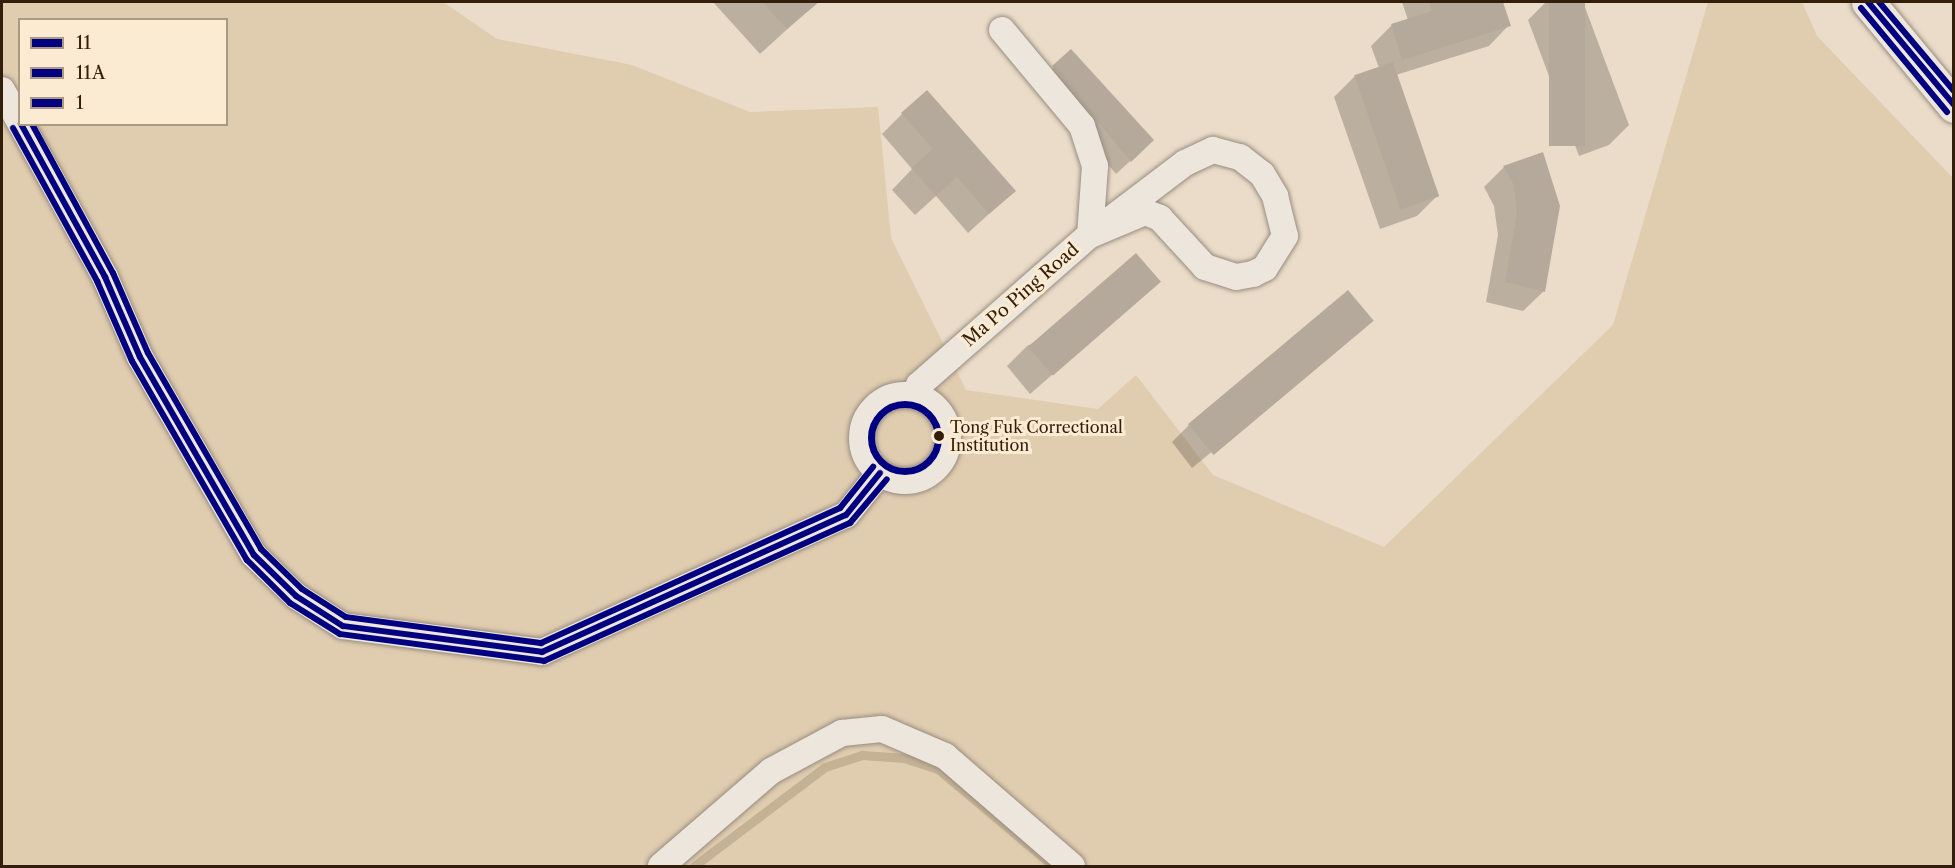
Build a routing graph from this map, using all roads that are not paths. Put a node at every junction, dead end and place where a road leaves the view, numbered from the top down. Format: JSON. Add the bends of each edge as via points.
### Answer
{"nodes":[{"id":1,"x":1868,"y":2,"type":"edge"},
{"id":2,"x":1002,"y":30,"type":"dead end"},
{"id":3,"x":2,"y":90,"type":"edge"},
{"id":4,"x":1953,"y":105,"type":"edge"},
{"id":5,"x":18,"y":119,"type":"edge"},
{"id":6,"x":22,"y":126,"type":"edge"},
{"id":7,"x":1090,"y":235,"type":"junction"},
{"id":8,"x":917,"y":396,"type":"junction"},
{"id":9,"x":880,"y":473,"type":"junction"},
{"id":10,"x":661,"y":867,"type":"edge"},
{"id":11,"x":1072,"y":867,"type":"edge"}],
"edges":[{"from":1,"to":4,"type":"main road"},
{"from":2,"to":7,"type":"street","name":"Ma Po Ping Road","via":[[1082,126],[1095,166]]},
{"from":3,"to":5,"type":"street"},
{"from":6,"to":9,"type":"street","via":[[105,277],[140,357],[255,555],[296,596],[344,626],[542,652],[846,515]]},
{"from":7,"to":7,"type":"street","via":[[1160,180],[1213,150],[1240,157],[1262,174],[1284,219],[1285,236],[1265,268],[1236,277],[1205,267],[1160,218],[1145,212]]},
{"from":7,"to":8,"type":"street","name":"Ma Po Ping Road","via":[[919,385]]},
{"from":8,"to":9,"type":"street","via":[[890,397],[869,413],[862,439],[867,457]]},
{"from":8,"to":9,"type":"street","via":[[938,410],[945,422],[948,434],[943,459],[923,478],[908,481]]},
{"from":10,"to":11,"type":"street","via":[[771,771],[842,733],[882,729],[945,756]]}]}
